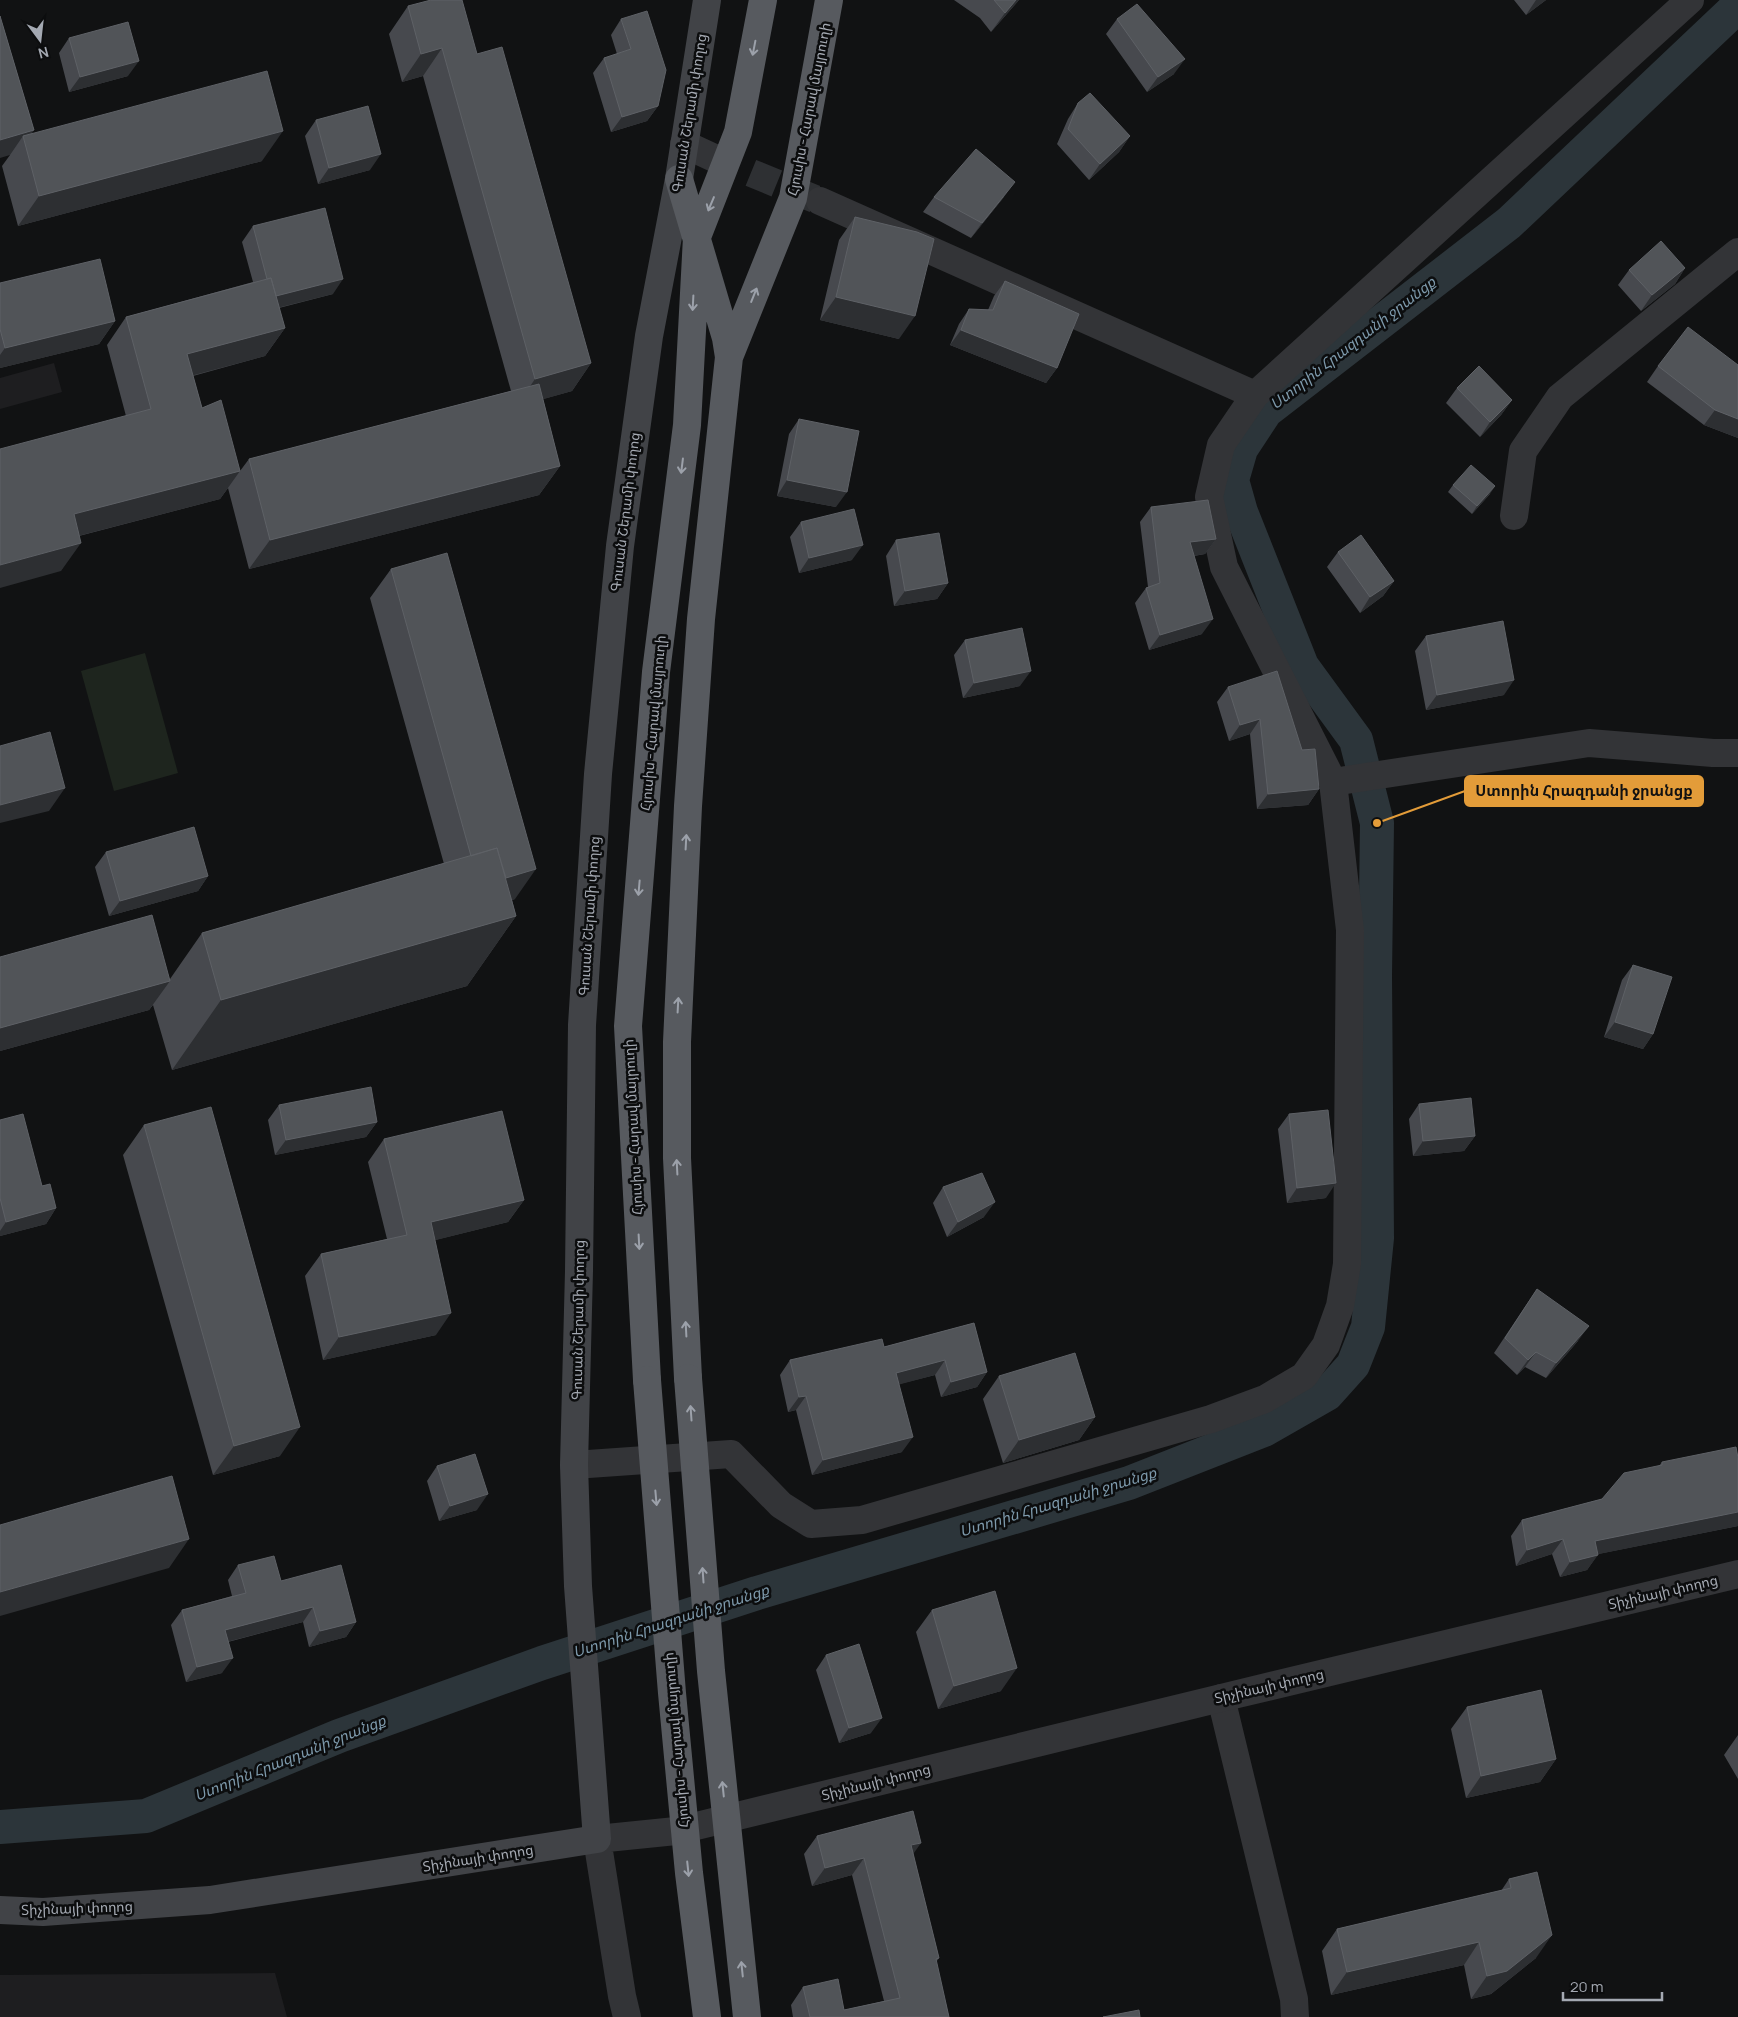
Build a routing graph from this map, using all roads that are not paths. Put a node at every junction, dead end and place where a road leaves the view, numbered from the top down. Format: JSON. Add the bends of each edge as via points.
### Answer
{"nodes":[{"id":1,"x":707,"y":0,"type":"edge"},
{"id":2,"x":763,"y":0,"type":"edge"},
{"id":3,"x":829,"y":0,"type":"edge"},
{"id":4,"x":1690,"y":0,"type":"edge"},
{"id":5,"x":684,"y":144,"type":"junction"},
{"id":6,"x":712,"y":157,"type":"tunnel mouth"},
{"id":7,"x":679,"y":179,"type":"junction"},
{"id":8,"x":820,"y":201,"type":"tunnel mouth"},
{"id":9,"x":696,"y":237,"type":"junction"},
{"id":10,"x":1738,"y":252,"type":"edge"},
{"id":11,"x":729,"y":357,"type":"junction"},
{"id":12,"x":1254,"y":395,"type":"junction"},
{"id":13,"x":1514,"y":516,"type":"dead end"},
{"id":14,"x":1738,"y":753,"type":"edge"},
{"id":15,"x":1341,"y":781,"type":"junction"},
{"id":16,"x":574,"y":1465,"type":"junction"},
{"id":17,"x":1738,"y":1574,"type":"edge"},
{"id":18,"x":1221,"y":1698,"type":"junction"},
{"id":19,"x":597,"y":1839,"type":"junction"},
{"id":20,"x":0,"y":1910,"type":"edge"},
{"id":21,"x":628,"y":2017,"type":"edge"},
{"id":22,"x":707,"y":2017,"type":"edge"},
{"id":23,"x":747,"y":2017,"type":"edge"},
{"id":24,"x":1295,"y":2017,"type":"edge"}],
"edges":[{"from":1,"to":5,"type":"main road","name":"Գուսան Շերամի փողոց"},
{"from":2,"to":9,"type":"highway","name":"Հյուսիս - Հարավ մայրուղի","one_way":true,"via":[[738,132]]},
{"from":11,"to":3,"type":"highway","name":"Հյուսիս - Հարավ մայրուղի","one_way":true,"via":[[793,198]]},
{"from":4,"to":12,"type":"street"},
{"from":5,"to":6,"type":"street"},
{"from":5,"to":7,"type":"main road","name":"Գուսան Շերամի փողոց"},
{"from":7,"to":9,"type":"highway"},
{"from":7,"to":16,"type":"main road","name":"Գուսան Շերամի փողոց","via":[[648,336],[620,546],[598,774],[582,1025]]},
{"from":8,"to":12,"type":"street"},
{"from":9,"to":11,"type":"highway","name":"Հյուսիս - Հարավ մայրուղի"},
{"from":9,"to":22,"type":"highway","name":"Հյուսիս - Հարավ մայրուղի","one_way":true,"bridge":true,"via":[[688,425],[656,672],[628,1026],[646,1380],[684,1826]]},
{"from":10,"to":13,"type":"street","via":[[1560,397],[1523,451]]},
{"from":23,"to":11,"type":"highway","name":"Հյուսիս - Հարավ մայրուղի","one_way":true,"bridge":true,"via":[[711,1671],[688,1378],[677,1158],[677,1042],[688,806],[701,619]]},
{"from":12,"to":15,"type":"street","via":[[1221,445],[1209,497],[1224,567]]},
{"from":14,"to":15,"type":"street","via":[[1589,743]]},
{"from":15,"to":16,"type":"street","via":[[1350,930],[1347,1264],[1340,1306],[1326,1345],[1304,1376],[1265,1399],[1211,1419],[862,1520],[811,1524],[781,1505],[732,1454]]},
{"from":16,"to":19,"type":"main road","name":"Գուսան Շերամի փողոց","via":[[578,1586]]},
{"from":17,"to":18,"type":"street","name":"Տիչինայի փողոց"},
{"from":18,"to":19,"type":"street","name":"Տիչինայի փողոց","via":[[676,1832]]},
{"from":18,"to":24,"type":"street","via":[[1294,1999]]},
{"from":19,"to":20,"type":"main road","name":"Տիչինայի փողոց","via":[[210,1900],[43,1912]]},
{"from":19,"to":21,"type":"street"}]}
